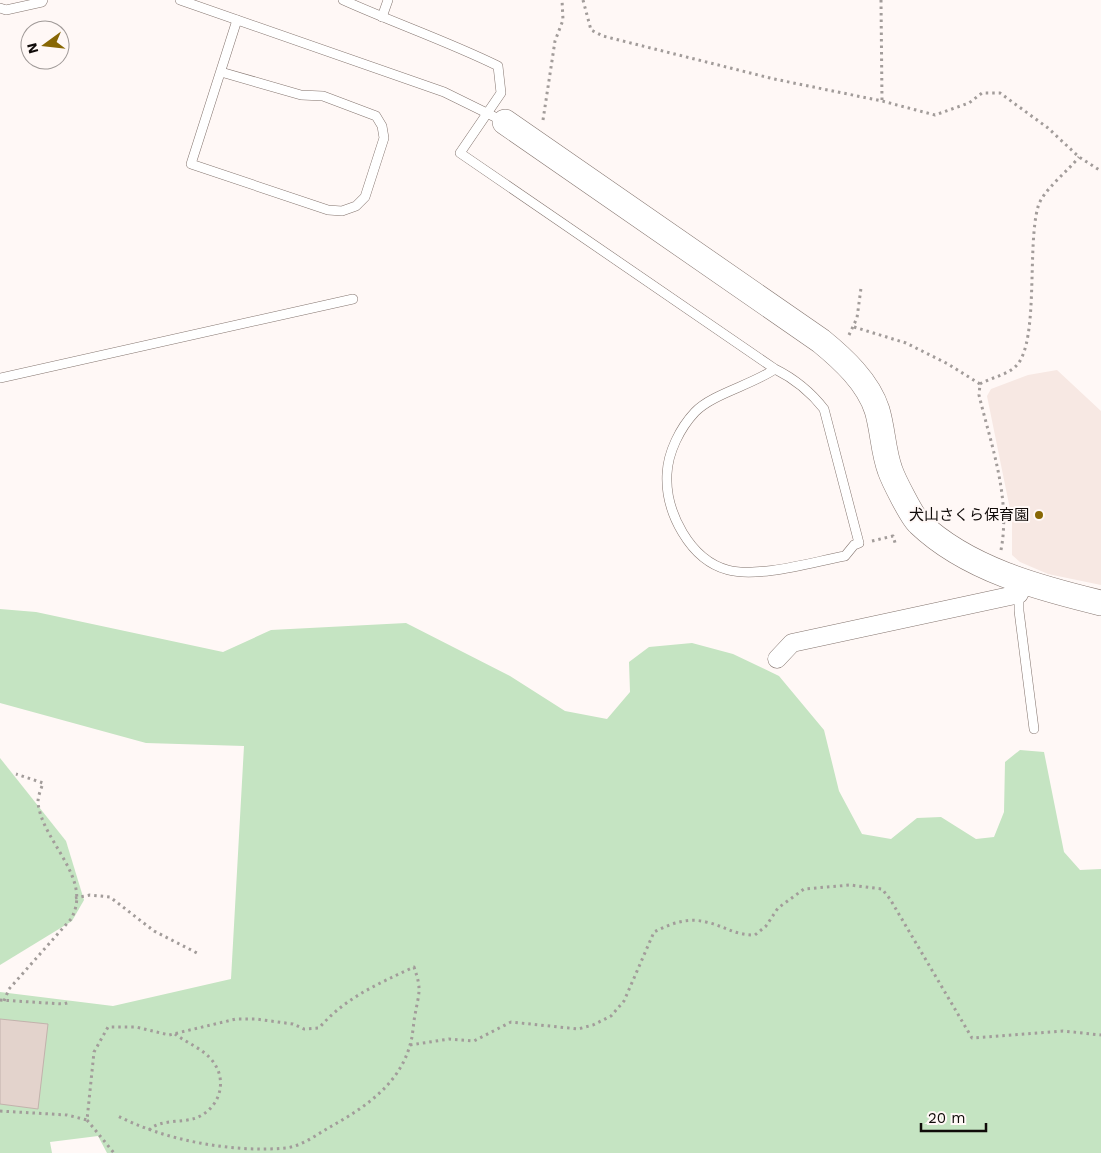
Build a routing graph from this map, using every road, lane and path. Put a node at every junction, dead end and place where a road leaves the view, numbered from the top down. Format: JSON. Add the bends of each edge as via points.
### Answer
{"nodes":[{"id":1,"x":43,"y":0,"type":"edge"},
{"id":2,"x":180,"y":0,"type":"edge"},
{"id":3,"x":343,"y":0,"type":"edge"},
{"id":4,"x":388,"y":0,"type":"edge"},
{"id":5,"x":562,"y":0,"type":"edge"},
{"id":6,"x":583,"y":0,"type":"edge"},
{"id":7,"x":881,"y":0,"type":"edge"},
{"id":8,"x":0,"y":8,"type":"edge"},
{"id":9,"x":382,"y":17,"type":"junction"},
{"id":10,"x":237,"y":20,"type":"junction"},
{"id":11,"x":221,"y":72,"type":"junction"},
{"id":12,"x":882,"y":101,"type":"junction"},
{"id":13,"x":496,"y":117,"type":"junction"},
{"id":14,"x":536,"y":142,"type":"junction"},
{"id":15,"x":1079,"y":157,"type":"junction"},
{"id":16,"x":1101,"y":171,"type":"edge"},
{"id":17,"x":861,"y":288,"type":"dead end"},
{"id":18,"x":353,"y":299,"type":"dead end"},
{"id":19,"x":854,"y":327,"type":"junction"},
{"id":20,"x":834,"y":352,"type":"junction"},
{"id":21,"x":775,"y":369,"type":"junction"},
{"id":22,"x":0,"y":378,"type":"edge"},
{"id":23,"x":980,"y":384,"type":"junction"},
{"id":24,"x":859,"y":543,"type":"junction"},
{"id":25,"x":896,"y":546,"type":"dead end"},
{"id":26,"x":997,"y":570,"type":"junction"},
{"id":27,"x":1022,"y":588,"type":"junction"},
{"id":28,"x":1101,"y":603,"type":"edge"},
{"id":29,"x":776,"y":658,"type":"dead end"},
{"id":30,"x":1034,"y":729,"type":"dead end"},
{"id":31,"x":16,"y":774,"type":"dead end"},
{"id":32,"x":75,"y":898,"type":"junction"},
{"id":33,"x":197,"y":953,"type":"dead end"},
{"id":34,"x":2,"y":1000,"type":"edge"},
{"id":35,"x":71,"y":1002,"type":"dead end"},
{"id":36,"x":175,"y":1034,"type":"junction"},
{"id":37,"x":1101,"y":1035,"type":"edge"},
{"id":38,"x":410,"y":1045,"type":"junction"},
{"id":39,"x":0,"y":1110,"type":"edge"},
{"id":40,"x":116,"y":1115,"type":"dead end"},
{"id":41,"x":87,"y":1120,"type":"junction"},
{"id":42,"x":149,"y":1130,"type":"junction"},
{"id":43,"x":293,"y":1147,"type":"junction"},
{"id":44,"x":114,"y":1153,"type":"edge"},
{"id":45,"x":294,"y":1153,"type":"edge"}],
"edges":[{"from":1,"to":8,"type":"lane","via":[[6,10]]},
{"from":2,"to":10,"type":"lane"},
{"from":3,"to":9,"type":"lane"},
{"from":4,"to":9,"type":"lane"},
{"from":5,"to":14,"type":"path","via":[[563,20],[556,41],[546,112]]},
{"from":6,"to":12,"type":"path","via":[[591,30],[603,36],[774,79]]},
{"from":7,"to":12,"type":"path"},
{"from":9,"to":13,"type":"lane","via":[[454,44],[498,66],[501,93]]},
{"from":10,"to":11,"type":"lane"},
{"from":10,"to":13,"type":"lane","via":[[444,92]]},
{"from":11,"to":11,"type":"lane","via":[[302,95],[323,96],[376,116],[384,138],[365,197],[356,206],[342,211],[328,210],[191,164]]},
{"from":12,"to":15,"type":"path","via":[[935,115],[969,103],[982,93],[1000,93],[1048,128]]},
{"from":13,"to":14,"type":"street"},
{"from":13,"to":21,"type":"lane","via":[[460,153]]},
{"from":14,"to":20,"type":"street"},
{"from":15,"to":16,"type":"path"},
{"from":15,"to":23,"type":"path","via":[[1042,197],[1038,207],[1032,256],[1029,339],[1024,354],[1017,366]]},
{"from":17,"to":19,"type":"path"},
{"from":18,"to":22,"type":"lane"},
{"from":19,"to":20,"type":"path"},
{"from":19,"to":23,"type":"path","via":[[906,344]]},
{"from":20,"to":26,"type":"street","via":[[852,367],[877,409],[890,470],[917,522],[953,548]]},
{"from":21,"to":24,"type":"lane","via":[[810,391],[824,409]]},
{"from":21,"to":24,"type":"lane","via":[[703,405],[682,429],[673,445],[667,475],[679,526],[702,558],[729,570],[771,570],[845,556]]},
{"from":23,"to":26,"type":"path","via":[[1002,493],[1004,534]]},
{"from":24,"to":25,"type":"path","via":[[893,536]]},
{"from":26,"to":27,"type":"street"},
{"from":27,"to":28,"type":"street","via":[[1045,589]]},
{"from":27,"to":29,"type":"street","via":[[792,643]]},
{"from":27,"to":30,"type":"lane","via":[[1019,611]]},
{"from":31,"to":32,"type":"path","via":[[43,783],[38,801],[72,876]]},
{"from":32,"to":33,"type":"path","via":[[90,895],[110,897],[154,932]]},
{"from":32,"to":34,"type":"path","via":[[75,912],[71,918]]},
{"from":34,"to":35,"type":"path"},
{"from":36,"to":38,"type":"path","via":[[236,1019],[278,1022],[304,1029],[319,1028],[335,1010],[414,967],[421,986]]},
{"from":36,"to":41,"type":"path","via":[[136,1027],[108,1027],[94,1052]]},
{"from":36,"to":42,"type":"path","via":[[201,1050],[216,1065],[221,1086],[219,1097],[207,1112],[197,1117],[155,1124]]},
{"from":37,"to":38,"type":"path","via":[[1063,1031],[972,1038],[882,889],[850,885],[804,889],[778,908],[766,926],[755,935],[740,935],[708,922],[692,920],[654,932],[624,1001],[611,1016],[593,1025],[578,1029],[511,1022],[474,1041],[450,1039]]},
{"from":38,"to":43,"type":"path","via":[[390,1084],[357,1112]]},
{"from":39,"to":41,"type":"path","via":[[67,1115]]},
{"from":40,"to":42,"type":"path"},
{"from":41,"to":44,"type":"path"},
{"from":42,"to":43,"type":"path","via":[[203,1145],[249,1149]]},
{"from":43,"to":45,"type":"path"}]}
